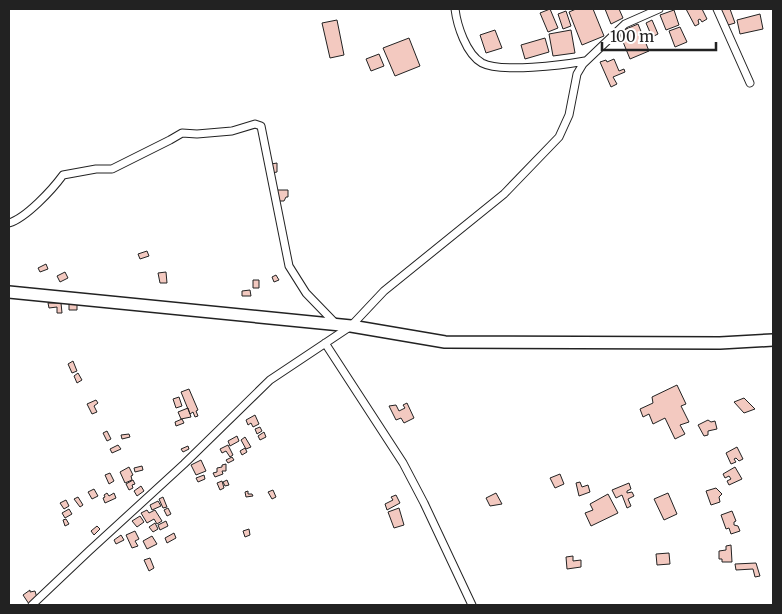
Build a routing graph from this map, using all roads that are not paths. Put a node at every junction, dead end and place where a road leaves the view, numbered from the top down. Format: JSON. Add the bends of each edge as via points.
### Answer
{"nodes":[{"id":1,"x":455,"y":9,"type":"edge"},
{"id":2,"x":659,"y":9,"type":"edge"},
{"id":3,"x":716,"y":9,"type":"edge"},
{"id":4,"x":586,"y":61,"type":"junction"},
{"id":5,"x":750,"y":83,"type":"dead end"},
{"id":6,"x":9,"y":223,"type":"edge"},
{"id":7,"x":9,"y":292,"type":"edge"},
{"id":8,"x":336,"y":324,"type":"junction"},
{"id":9,"x":351,"y":326,"type":"junction"},
{"id":10,"x":773,"y":340,"type":"edge"},
{"id":11,"x":325,"y":343,"type":"junction"},
{"id":12,"x":32,"y":605,"type":"edge"},
{"id":13,"x":472,"y":605,"type":"edge"}],
"edges":[{"from":1,"to":4,"type":"street","via":[[463,38],[481,62],[499,68]]},
{"from":2,"to":4,"type":"street","via":[[624,24]]},
{"from":3,"to":5,"type":"street"},
{"from":4,"to":9,"type":"street","via":[[577,74],[569,115],[559,137],[504,194],[384,291]]},
{"from":6,"to":8,"type":"street","via":[[29,211],[63,175],[112,169],[182,133],[232,131],[255,124],[261,126],[288,266],[306,293]]},
{"from":7,"to":8,"type":"main road"},
{"from":8,"to":9,"type":"main road"},
{"from":9,"to":10,"type":"main road","via":[[446,342],[720,343]]},
{"from":9,"to":11,"type":"street"},
{"from":11,"to":12,"type":"street","via":[[270,380]]},
{"from":11,"to":13,"type":"street","via":[[403,463]]}]}
